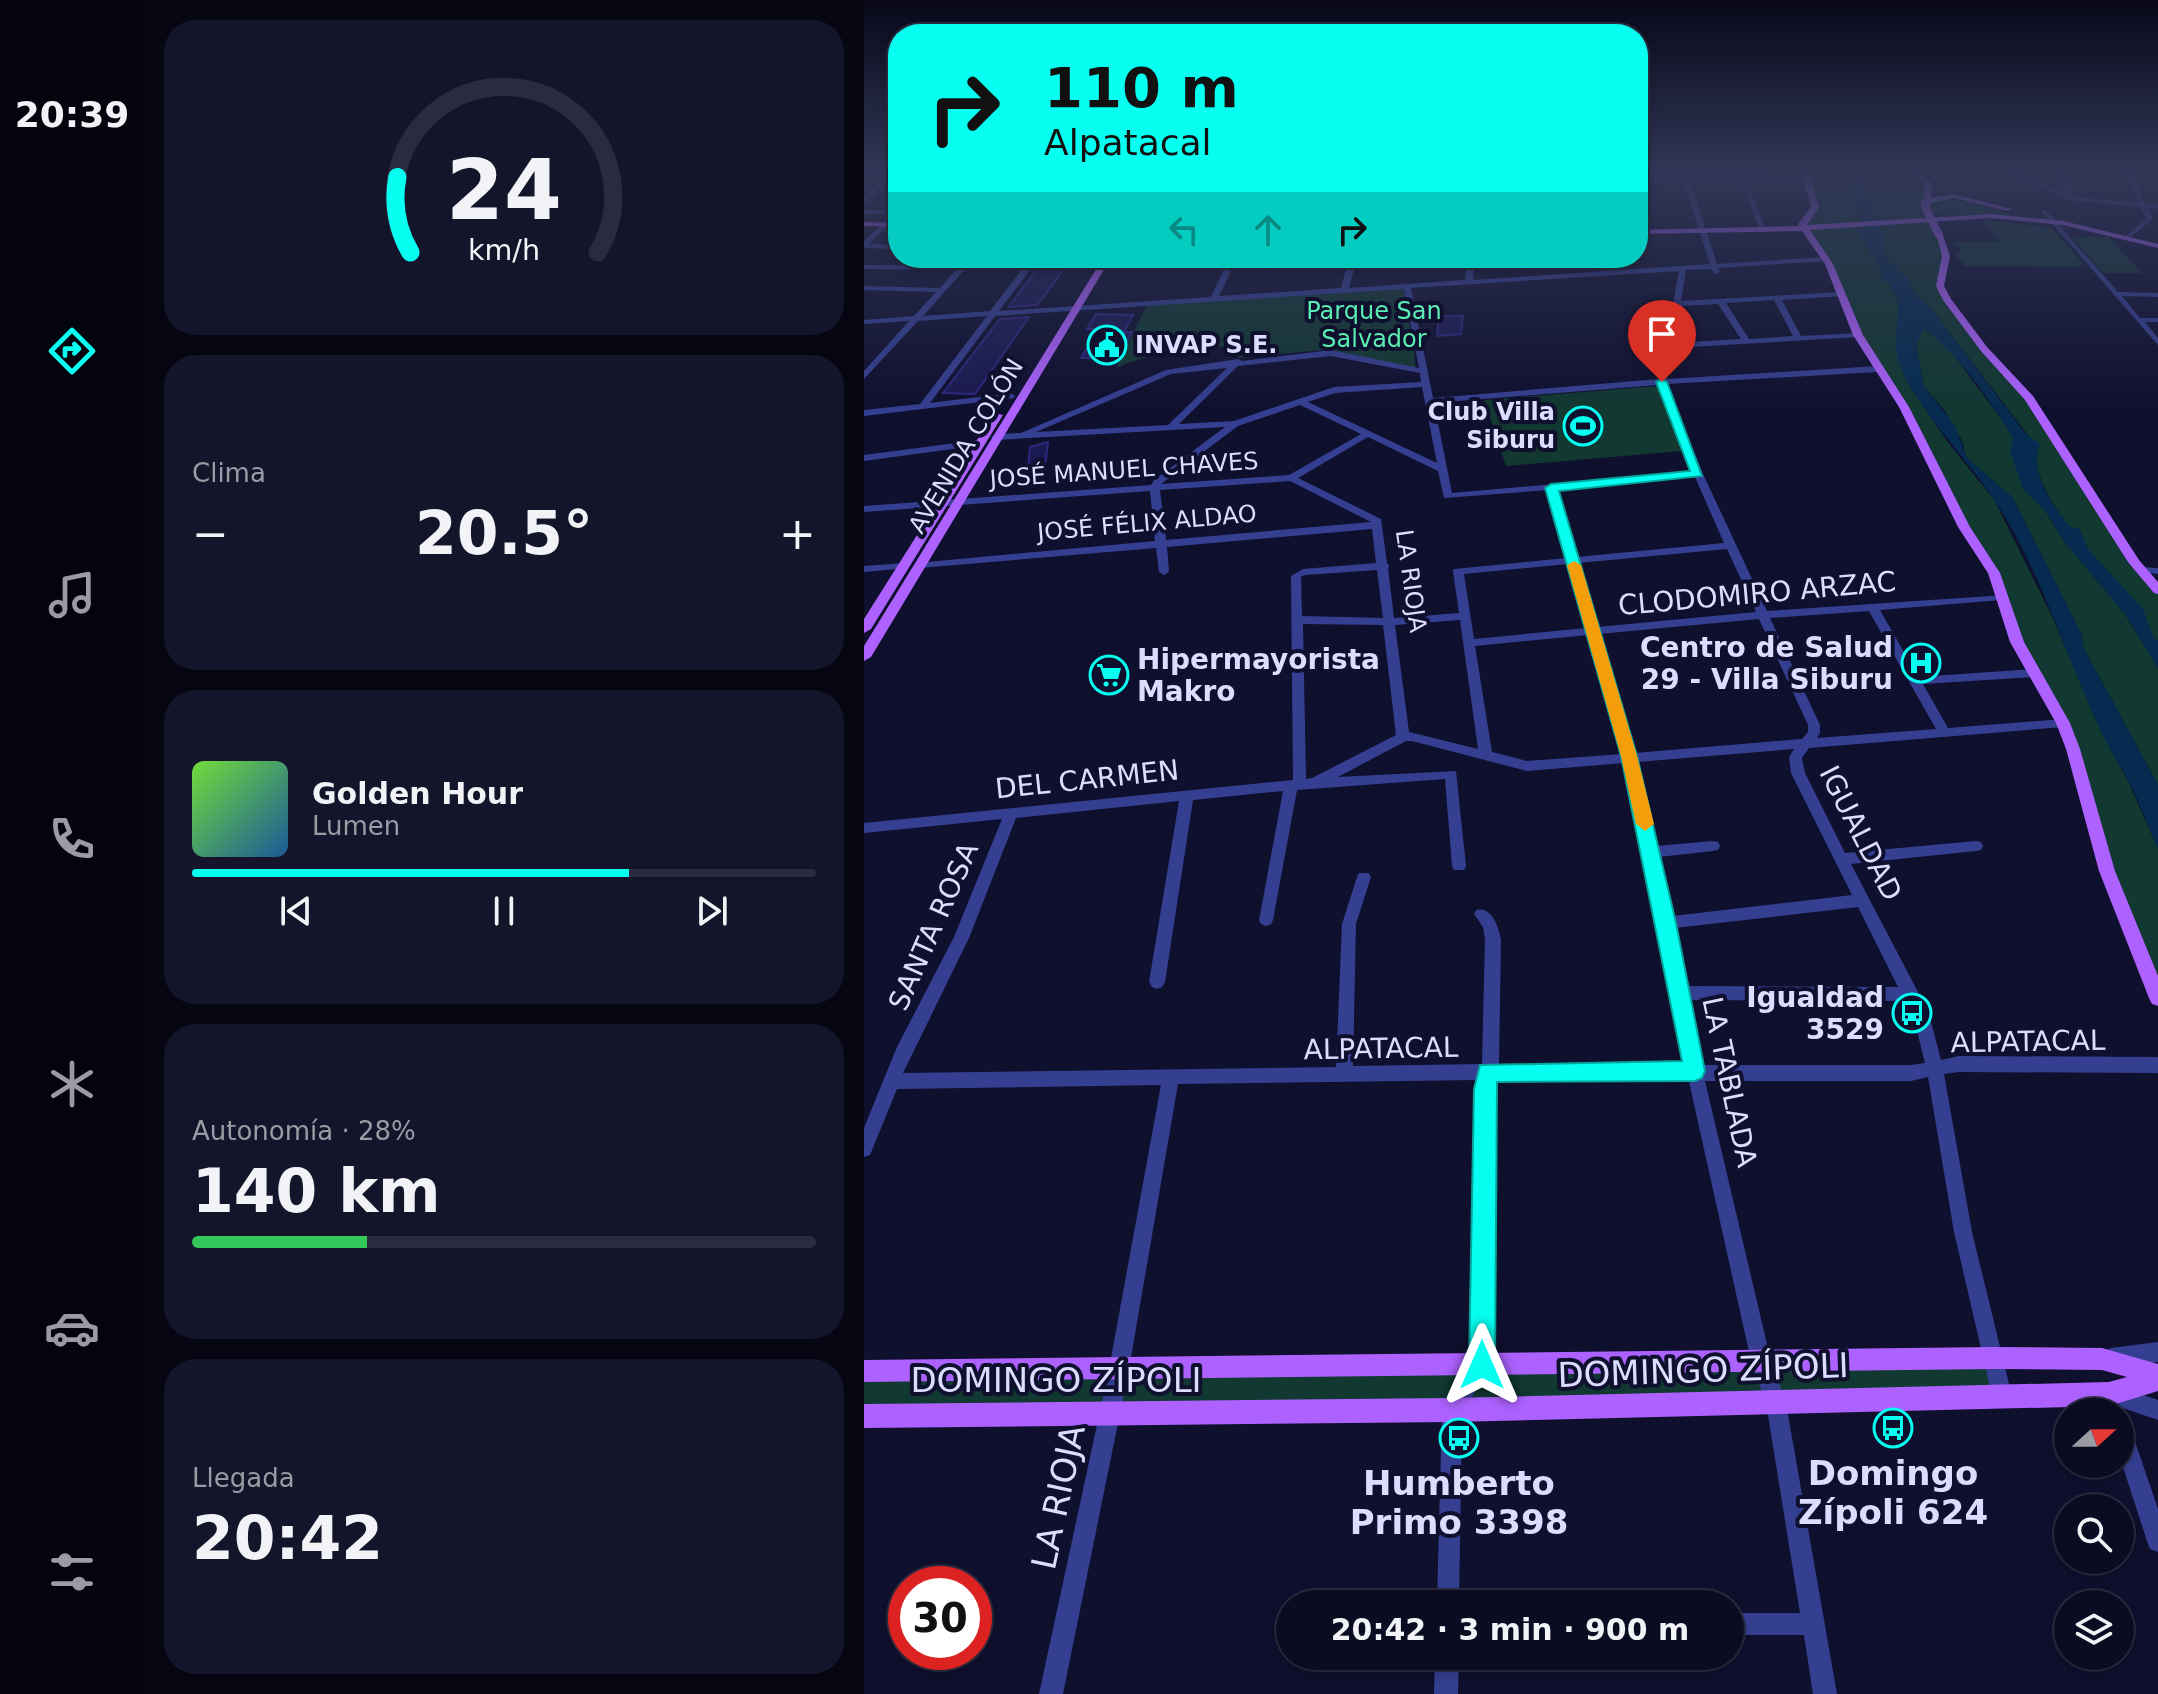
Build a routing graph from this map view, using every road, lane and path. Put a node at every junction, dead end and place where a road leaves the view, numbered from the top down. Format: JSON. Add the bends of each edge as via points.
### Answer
{"nodes":[{"id":1,"x":1709,"y":252,"type":"edge"},
{"id":2,"x":1820,"y":252,"type":"edge"},
{"id":3,"x":1945,"y":252,"type":"edge"},
{"id":4,"x":2078,"y":252,"type":"edge"},
{"id":5,"x":1827,"y":262,"type":"junction"},
{"id":6,"x":864,"y":267,"type":"edge"},
{"id":7,"x":888,"y":267,"type":"edge"},
{"id":8,"x":962,"y":268,"type":"edge"},
{"id":9,"x":1027,"y":268,"type":"edge"},
{"id":10,"x":1091,"y":268,"type":"edge"},
{"id":11,"x":1101,"y":268,"type":"edge"},
{"id":12,"x":1228,"y":268,"type":"edge"},
{"id":13,"x":1350,"y":268,"type":"edge"},
{"id":14,"x":1470,"y":268,"type":"edge"},
{"id":15,"x":1683,"y":269,"type":"junction"},
{"id":16,"x":1714,"y":269,"type":"junction"},
{"id":17,"x":1469,"y":283,"type":"junction"},
{"id":18,"x":1407,"y":287,"type":"junction"},
{"id":19,"x":864,"y":288,"type":"edge"},
{"id":20,"x":943,"y":290,"type":"junction"},
{"id":21,"x":1344,"y":291,"type":"junction"},
{"id":22,"x":1841,"y":294,"type":"junction"},
{"id":23,"x":2115,"y":294,"type":"junction"},
{"id":24,"x":2158,"y":295,"type":"edge"},
{"id":25,"x":1777,"y":298,"type":"junction"},
{"id":26,"x":1214,"y":299,"type":"junction"},
{"id":27,"x":1721,"y":302,"type":"junction"},
{"id":28,"x":1675,"y":304,"type":"junction"},
{"id":29,"x":1077,"y":307,"type":"junction"},
{"id":30,"x":1065,"y":309,"type":"junction"},
{"id":31,"x":991,"y":314,"type":"junction"},
{"id":32,"x":916,"y":319,"type":"junction"},
{"id":33,"x":2138,"y":320,"type":"junction"},
{"id":34,"x":2158,"y":320,"type":"edge"},
{"id":35,"x":864,"y":322,"type":"edge"},
{"id":36,"x":1858,"y":335,"type":"junction"},
{"id":37,"x":1798,"y":338,"type":"junction"},
{"id":38,"x":1746,"y":341,"type":"junction"},
{"id":39,"x":2158,"y":343,"type":"edge"},
{"id":40,"x":1668,"y":346,"type":"junction"},
{"id":41,"x":864,"y":359,"type":"edge"},
{"id":42,"x":880,"y":359,"type":"junction"},
{"id":43,"x":1238,"y":362,"type":"junction"},
{"id":44,"x":1877,"y":369,"type":"junction"},
{"id":45,"x":1422,"y":371,"type":"junction"},
{"id":46,"x":864,"y":376,"type":"edge"},
{"id":47,"x":1662,"y":382,"type":"junction"},
{"id":48,"x":1425,"y":384,"type":"junction"},
{"id":49,"x":1011,"y":396,"type":"junction"},
{"id":50,"x":1429,"y":401,"type":"junction"},
{"id":51,"x":1301,"y":402,"type":"junction"},
{"id":52,"x":922,"y":407,"type":"junction"},
{"id":53,"x":864,"y":413,"type":"edge"},
{"id":54,"x":1235,"y":424,"type":"junction"},
{"id":55,"x":1171,"y":427,"type":"junction"},
{"id":56,"x":1369,"y":433,"type":"junction"},
{"id":57,"x":1023,"y":435,"type":"junction"},
{"id":58,"x":996,"y":437,"type":"junction"},
{"id":59,"x":979,"y":443,"type":"junction"},
{"id":60,"x":1437,"y":446,"type":"junction"},
{"id":61,"x":1407,"y":452,"type":"junction"},
{"id":62,"x":864,"y":458,"type":"edge"},
{"id":63,"x":1442,"y":469,"type":"junction"},
{"id":64,"x":1698,"y":474,"type":"junction"},
{"id":65,"x":1291,"y":478,"type":"junction"},
{"id":66,"x":1551,"y":488,"type":"junction"},
{"id":67,"x":1155,"y":489,"type":"junction"},
{"id":68,"x":959,"y":502,"type":"junction"},
{"id":69,"x":943,"y":503,"type":"junction"},
{"id":70,"x":864,"y":509,"type":"edge"},
{"id":71,"x":1378,"y":525,"type":"junction"},
{"id":72,"x":1164,"y":544,"type":"junction"},
{"id":73,"x":1732,"y":545,"type":"junction"},
{"id":74,"x":1573,"y":560,"type":"junction"},
{"id":75,"x":920,"y":565,"type":"junction"},
{"id":76,"x":904,"y":566,"type":"junction"},
{"id":77,"x":1384,"y":566,"type":"junction"},
{"id":78,"x":864,"y":569,"type":"edge"},
{"id":79,"x":2139,"y":570,"type":"junction"},
{"id":80,"x":2158,"y":571,"type":"edge"},
{"id":81,"x":1164,"y":572,"type":"dead end"},
{"id":82,"x":2158,"y":590,"type":"edge"},
{"id":83,"x":2001,"y":597,"type":"junction"},
{"id":84,"x":1872,"y":606,"type":"junction"},
{"id":85,"x":1764,"y":615,"type":"junction"},
{"id":86,"x":1465,"y":616,"type":"junction"},
{"id":87,"x":1298,"y":620,"type":"junction"},
{"id":88,"x":1390,"y":622,"type":"junction"},
{"id":89,"x":864,"y":629,"type":"edge"},
{"id":90,"x":1594,"y":631,"type":"junction"},
{"id":91,"x":1469,"y":643,"type":"junction"},
{"id":92,"x":864,"y":657,"type":"edge"},
{"id":93,"x":2034,"y":673,"type":"junction"},
{"id":94,"x":1913,"y":681,"type":"junction"},
{"id":95,"x":2063,"y":723,"type":"junction"},
{"id":96,"x":1944,"y":732,"type":"junction"},
{"id":97,"x":1403,"y":737,"type":"junction"},
{"id":98,"x":1806,"y":742,"type":"junction"},
{"id":99,"x":1629,"y":756,"type":"junction"},
{"id":100,"x":1486,"y":757,"type":"junction"},
{"id":101,"x":1302,"y":784,"type":"junction"},
{"id":102,"x":1187,"y":795,"type":"junction"},
{"id":103,"x":1011,"y":813,"type":"junction"},
{"id":104,"x":864,"y":828,"type":"edge"},
{"id":105,"x":1713,"y":846,"type":"dead end"},
{"id":106,"x":1976,"y":846,"type":"dead end"},
{"id":107,"x":1651,"y":852,"type":"junction"},
{"id":108,"x":1841,"y":859,"type":"junction"},
{"id":109,"x":1459,"y":866,"type":"dead end"},
{"id":110,"x":1364,"y":877,"type":"dead end"},
{"id":111,"x":1863,"y":900,"type":"junction"},
{"id":112,"x":1481,"y":914,"type":"dead end"},
{"id":113,"x":1266,"y":920,"type":"dead end"},
{"id":114,"x":1667,"y":923,"type":"junction"},
{"id":115,"x":1157,"y":982,"type":"dead end"},
{"id":116,"x":1681,"y":993,"type":"junction"},
{"id":117,"x":1911,"y":994,"type":"junction"},
{"id":118,"x":2158,"y":998,"type":"edge"},
{"id":119,"x":2158,"y":1065,"type":"edge"},
{"id":120,"x":1935,"y":1068,"type":"junction"},
{"id":121,"x":1695,"y":1071,"type":"junction"},
{"id":122,"x":1488,"y":1072,"type":"junction"},
{"id":123,"x":1344,"y":1074,"type":"junction"},
{"id":124,"x":1171,"y":1076,"type":"junction"},
{"id":125,"x":891,"y":1081,"type":"junction"},
{"id":126,"x":864,"y":1149,"type":"edge"},
{"id":127,"x":2158,"y":1352,"type":"edge"},
{"id":128,"x":1994,"y":1358,"type":"junction"},
{"id":129,"x":2102,"y":1359,"type":"junction"},
{"id":130,"x":1761,"y":1361,"type":"junction"},
{"id":131,"x":1482,"y":1365,"type":"junction"},
{"id":132,"x":1119,"y":1369,"type":"junction"},
{"id":133,"x":864,"y":1371,"type":"edge"},
{"id":134,"x":2158,"y":1378,"type":"edge"},
{"id":135,"x":2002,"y":1396,"type":"junction"},
{"id":136,"x":2121,"y":1398,"type":"edge"},
{"id":137,"x":2054,"y":1399,"type":"edge"},
{"id":138,"x":1776,"y":1403,"type":"junction"},
{"id":139,"x":2134,"y":1406,"type":"edge"},
{"id":140,"x":1452,"y":1410,"type":"junction"},
{"id":141,"x":2158,"y":1410,"type":"edge"},
{"id":142,"x":1110,"y":1414,"type":"junction"},
{"id":143,"x":864,"y":1416,"type":"edge"},
{"id":144,"x":2134,"y":1469,"type":"edge"},
{"id":145,"x":2158,"y":1541,"type":"edge"},
{"id":146,"x":1448,"y":1590,"type":"edge"},
{"id":147,"x":1744,"y":1624,"type":"edge"},
{"id":148,"x":1813,"y":1624,"type":"junction"},
{"id":149,"x":1447,"y":1670,"type":"edge"},
{"id":150,"x":1051,"y":1694,"type":"edge"},
{"id":151,"x":1446,"y":1694,"type":"edge"},
{"id":152,"x":1825,"y":1694,"type":"edge"}],
"edges":[{"from":1,"to":16,"type":"street"},
{"from":2,"to":5,"type":"main road"},
{"from":3,"to":79,"type":"main road","bridge":true,"via":[[1941,291],[2029,398]]},
{"from":4,"to":23,"type":"street"},
{"from":5,"to":16,"type":"street"},
{"from":5,"to":22,"type":"main road"},
{"from":6,"to":7,"type":"street"},
{"from":8,"to":20,"type":"street"},
{"from":9,"to":31,"type":"street"},
{"from":10,"to":30,"type":"main road","name":"AVENIDA COLÓN"},
{"from":11,"to":29,"type":"main road","name":"AVENIDA COLÓN"},
{"from":12,"to":26,"type":"street"},
{"from":13,"to":21,"type":"street"},
{"from":14,"to":17,"type":"street"},
{"from":15,"to":16,"type":"street"},
{"from":15,"to":17,"type":"street","via":[[1585,271]]},
{"from":15,"to":28,"type":"street"},
{"from":17,"to":18,"type":"street"},
{"from":18,"to":21,"type":"street"},
{"from":18,"to":45,"type":"street"},
{"from":19,"to":20,"type":"street"},
{"from":20,"to":32,"type":"street"},
{"from":21,"to":26,"type":"street"},
{"from":22,"to":25,"type":"street"},
{"from":22,"to":36,"type":"main road"},
{"from":23,"to":24,"type":"street"},
{"from":23,"to":33,"type":"street"},
{"from":25,"to":27,"type":"street"},
{"from":25,"to":37,"type":"street"},
{"from":26,"to":29,"type":"street"},
{"from":27,"to":28,"type":"street"},
{"from":27,"to":38,"type":"street"},
{"from":28,"to":40,"type":"street"},
{"from":29,"to":30,"type":"street"},
{"from":29,"to":58,"type":"main road","name":"AVENIDA COLÓN"},
{"from":30,"to":31,"type":"street"},
{"from":30,"to":49,"type":"main road","name":"AVENIDA COLÓN"},
{"from":31,"to":32,"type":"street"},
{"from":31,"to":52,"type":"street"},
{"from":32,"to":35,"type":"street"},
{"from":32,"to":42,"type":"street"},
{"from":33,"to":34,"type":"street"},
{"from":33,"to":39,"type":"street"},
{"from":36,"to":37,"type":"street"},
{"from":36,"to":44,"type":"main road"},
{"from":37,"to":38,"type":"street"},
{"from":38,"to":40,"type":"street"},
{"from":40,"to":47,"type":"street"},
{"from":41,"to":42,"type":"street"},
{"from":42,"to":46,"type":"street"},
{"from":43,"to":45,"type":"street","via":[[1331,353]]},
{"from":43,"to":55,"type":"street"},
{"from":43,"to":57,"type":"street","via":[[1165,373]]},
{"from":44,"to":47,"type":"street"},
{"from":44,"to":83,"type":"main road","via":[[1930,454],[1964,527],[1994,573]]},
{"from":45,"to":48,"type":"street"},
{"from":47,"to":50,"type":"street"},
{"from":47,"to":64,"type":"street","name":"IGUALDAD"},
{"from":48,"to":50,"type":"street"},
{"from":48,"to":51,"type":"street","via":[[1341,389]]},
{"from":49,"to":52,"type":"street"},
{"from":49,"to":59,"type":"main road","name":"AVENIDA COLÓN"},
{"from":50,"to":60,"type":"street"},
{"from":51,"to":54,"type":"street"},
{"from":51,"to":56,"type":"street"},
{"from":52,"to":53,"type":"street"},
{"from":54,"to":55,"type":"street"},
{"from":54,"to":67,"type":"street","via":[[1160,479]]},
{"from":55,"to":57,"type":"street"},
{"from":56,"to":61,"type":"street"},
{"from":56,"to":65,"type":"street"},
{"from":57,"to":58,"type":"street"},
{"from":58,"to":68,"type":"main road","name":"AVENIDA COLÓN"},
{"from":59,"to":62,"type":"street"},
{"from":59,"to":69,"type":"main road","name":"AVENIDA COLÓN"},
{"from":60,"to":61,"type":"street"},
{"from":60,"to":63,"type":"street"},
{"from":61,"to":63,"type":"street"},
{"from":63,"to":66,"type":"street","via":[[1448,496]]},
{"from":64,"to":66,"type":"street"},
{"from":64,"to":73,"type":"street","name":"IGUALDAD"},
{"from":65,"to":67,"type":"street","name":"JOSÉ MANUEL CHAVES"},
{"from":65,"to":71,"type":"street","name":"LA RIOJA","via":[[1368,512]]},
{"from":66,"to":74,"type":"street","name":"LA TABLADA"},
{"from":67,"to":68,"type":"street","name":"JOSÉ MANUEL CHAVES"},
{"from":67,"to":72,"type":"street"},
{"from":68,"to":69,"type":"street","name":"JOSÉ MANUEL CHAVES"},
{"from":68,"to":75,"type":"main road","name":"AVENIDA COLÓN"},
{"from":69,"to":70,"type":"street","name":"JOSÉ MANUEL CHAVES"},
{"from":69,"to":76,"type":"main road","name":"AVENIDA COLÓN"},
{"from":71,"to":72,"type":"street","name":"JOSÉ FÉLIX ALDAO"},
{"from":71,"to":77,"type":"street","name":"LA RIOJA"},
{"from":72,"to":75,"type":"street","name":"JOSÉ FÉLIX ALDAO"},
{"from":72,"to":81,"type":"street"},
{"from":73,"to":74,"type":"street"},
{"from":73,"to":85,"type":"street","name":"IGUALDAD"},
{"from":74,"to":86,"type":"street","via":[[1458,571]]},
{"from":74,"to":90,"type":"street","name":"LA TABLADA"},
{"from":75,"to":92,"type":"main road","name":"AVENIDA COLÓN"},
{"from":76,"to":78,"type":"street"},
{"from":76,"to":89,"type":"main road","name":"AVENIDA COLÓN"},
{"from":77,"to":87,"type":"street","via":[[1296,576]]},
{"from":77,"to":88,"type":"street","name":"LA RIOJA"},
{"from":79,"to":80,"type":"street"},
{"from":79,"to":82,"type":"main road"},
{"from":83,"to":84,"type":"street","name":"CLODOMIRO ARZAC"},
{"from":83,"to":93,"type":"main road"},
{"from":84,"to":85,"type":"street","name":"CLODOMIRO ARZAC"},
{"from":84,"to":94,"type":"street"},
{"from":85,"to":90,"type":"street","name":"CLODOMIRO ARZAC"},
{"from":85,"to":98,"type":"street","name":"IGUALDAD","via":[[1814,725]]},
{"from":86,"to":88,"type":"street"},
{"from":86,"to":91,"type":"street"},
{"from":87,"to":88,"type":"street"},
{"from":87,"to":101,"type":"street"},
{"from":88,"to":97,"type":"street","name":"LA RIOJA"},
{"from":90,"to":91,"type":"street","name":"CLODOMIRO ARZAC"},
{"from":90,"to":99,"type":"street","name":"LA TABLADA"},
{"from":91,"to":100,"type":"street"},
{"from":93,"to":94,"type":"street"},
{"from":93,"to":95,"type":"main road"},
{"from":94,"to":96,"type":"street"},
{"from":95,"to":96,"type":"street"},
{"from":95,"to":118,"type":"main road","via":[[2107,871]]},
{"from":96,"to":98,"type":"street"},
{"from":97,"to":100,"type":"street","via":[[1430,739]]},
{"from":97,"to":101,"type":"street","name":"DEL CARMEN"},
{"from":98,"to":99,"type":"street"},
{"from":98,"to":108,"type":"street","name":"IGUALDAD","via":[[1795,757],[1798,773]]},
{"from":99,"to":100,"type":"street","via":[[1527,766]]},
{"from":99,"to":107,"type":"street","name":"LA TABLADA"},
{"from":101,"to":102,"type":"street","name":"DEL CARMEN"},
{"from":101,"to":109,"type":"street","name":"DEL CARMEN","via":[[1451,774]]},
{"from":101,"to":113,"type":"street"},
{"from":102,"to":103,"type":"street","name":"DEL CARMEN"},
{"from":102,"to":115,"type":"street"},
{"from":103,"to":104,"type":"street","name":"DEL CARMEN"},
{"from":103,"to":125,"type":"street","name":"SANTA ROSA","via":[[961,938]]},
{"from":105,"to":107,"type":"street"},
{"from":106,"to":108,"type":"street"},
{"from":107,"to":114,"type":"street","name":"LA TABLADA"},
{"from":108,"to":111,"type":"street","name":"IGUALDAD"},
{"from":110,"to":123,"type":"street","via":[[1349,924]]},
{"from":111,"to":114,"type":"street"},
{"from":111,"to":117,"type":"street","name":"IGUALDAD"},
{"from":112,"to":122,"type":"street","via":[[1493,939]]},
{"from":114,"to":116,"type":"street","name":"LA TABLADA"},
{"from":116,"to":117,"type":"street"},
{"from":116,"to":121,"type":"street","name":"LA TABLADA"},
{"from":117,"to":120,"type":"street","name":"IGUALDAD"},
{"from":119,"to":120,"type":"street","name":"ALPATACAL"},
{"from":120,"to":121,"type":"street","name":"ALPATACAL","via":[[1911,1073]]},
{"from":120,"to":128,"type":"street","name":"IGUALDAD","via":[[1954,1189]]},
{"from":121,"to":122,"type":"street","name":"ALPATACAL"},
{"from":121,"to":130,"type":"street","name":"LA TABLADA"},
{"from":122,"to":123,"type":"street","name":"ALPATACAL"},
{"from":122,"to":131,"type":"street"},
{"from":123,"to":124,"type":"street","name":"ALPATACAL"},
{"from":124,"to":125,"type":"street","name":"ALPATACAL"},
{"from":124,"to":132,"type":"street","name":"LA RIOJA"},
{"from":125,"to":126,"type":"street","name":"SANTA ROSA"},
{"from":127,"to":129,"type":"street","name":"DOMINGO ZÍPOLI"},
{"from":128,"to":129,"type":"main road","name":"DOMINGO ZÍPOLI"},
{"from":128,"to":130,"type":"main road","name":"DOMINGO ZÍPOLI"},
{"from":128,"to":135,"type":"street","name":"IGUALDAD"},
{"from":129,"to":134,"type":"main road","name":"DOMINGO ZÍPOLI"},
{"from":130,"to":131,"type":"main road","name":"DOMINGO ZÍPOLI"},
{"from":130,"to":138,"type":"street","name":"LA TABLADA"},
{"from":131,"to":132,"type":"main road","name":"DOMINGO ZÍPOLI"},
{"from":131,"to":140,"type":"street"},
{"from":132,"to":133,"type":"main road","name":"DOMINGO ZÍPOLI"},
{"from":132,"to":142,"type":"street","name":"LA RIOJA"},
{"from":134,"to":136,"type":"main road","name":"DOMINGO ZÍPOLI"},
{"from":135,"to":137,"type":"main road","name":"DOMINGO ZÍPOLI"},
{"from":135,"to":138,"type":"main road","name":"DOMINGO ZÍPOLI"},
{"from":138,"to":140,"type":"main road","name":"DOMINGO ZÍPOLI"},
{"from":138,"to":148,"type":"street","name":"LA TABLADA"},
{"from":139,"to":141,"type":"street"},
{"from":140,"to":142,"type":"main road","name":"DOMINGO ZÍPOLI"},
{"from":140,"to":146,"type":"street"},
{"from":142,"to":143,"type":"main road","name":"DOMINGO ZÍPOLI"},
{"from":142,"to":150,"type":"street","name":"LA RIOJA"},
{"from":144,"to":145,"type":"street"},
{"from":147,"to":148,"type":"street"},
{"from":148,"to":152,"type":"street","name":"LA TABLADA"},
{"from":149,"to":151,"type":"street"}]}
